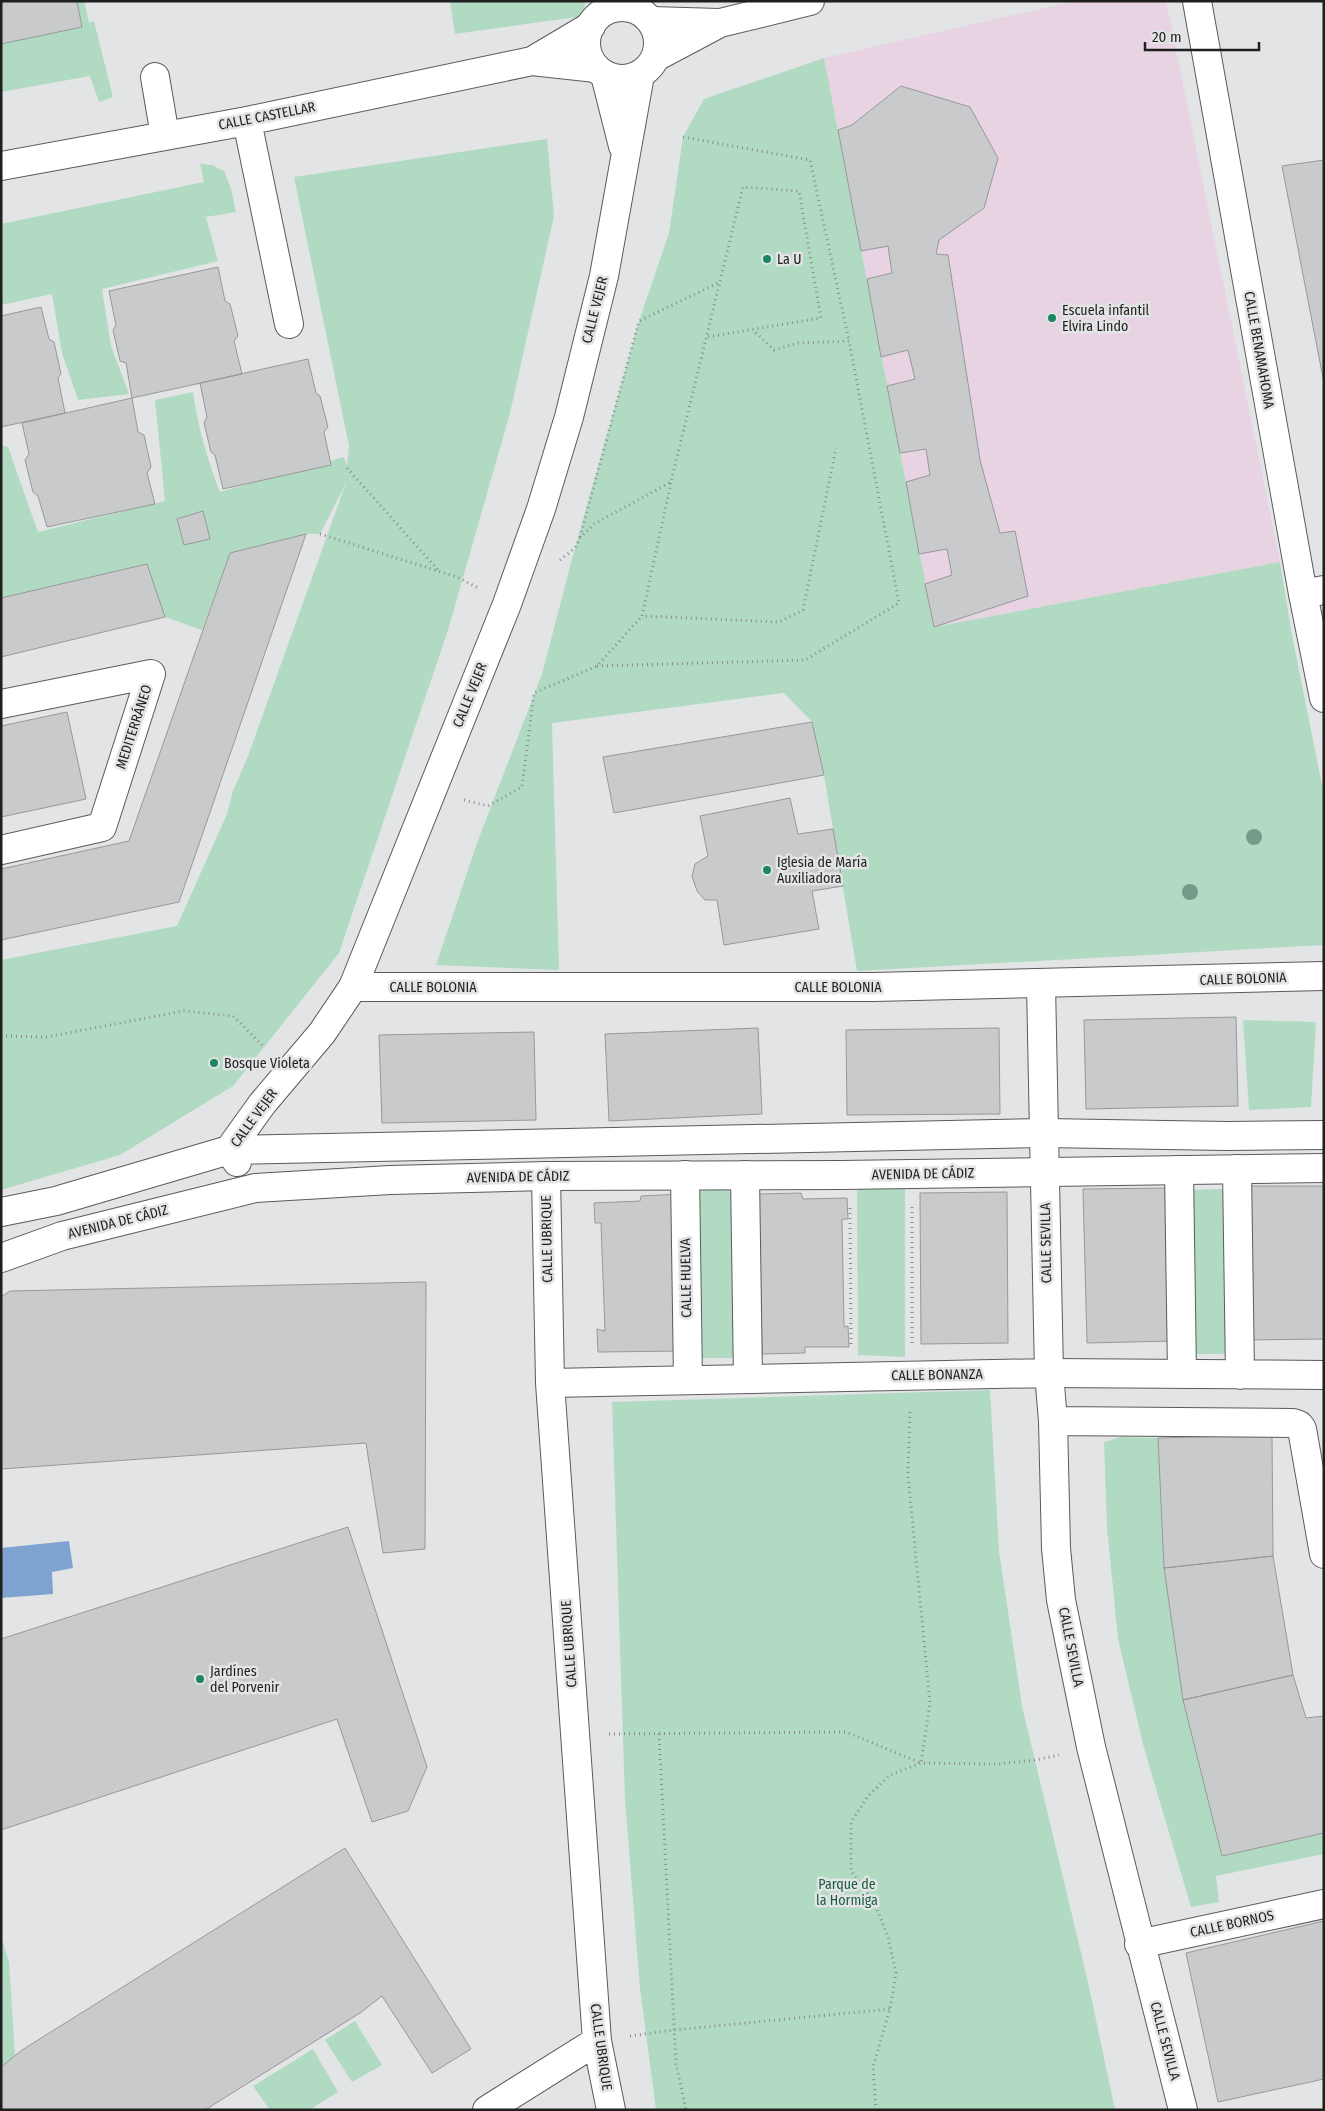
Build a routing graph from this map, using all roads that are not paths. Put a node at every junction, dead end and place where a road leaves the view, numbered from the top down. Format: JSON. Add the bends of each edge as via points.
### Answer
{"nodes":[{"id":1,"x":810,"y":1,"type":"edge"},
{"id":2,"x":1197,"y":1,"type":"edge"},
{"id":3,"x":643,"y":12,"type":"edge"},
{"id":4,"x":596,"y":15,"type":"edge"},
{"id":5,"x":720,"y":23,"type":"junction"},
{"id":6,"x":532,"y":61,"type":"junction"},
{"id":7,"x":648,"y":66,"type":"junction"},
{"id":8,"x":601,"y":72,"type":"junction"},
{"id":9,"x":155,"y":77,"type":"dead end"},
{"id":10,"x":248,"y":121,"type":"junction"},
{"id":11,"x":165,"y":136,"type":"junction"},
{"id":12,"x":625,"y":152,"type":"junction"},
{"id":13,"x":1,"y":166,"type":"edge"},
{"id":14,"x":289,"y":324,"type":"dead end"},
{"id":15,"x":1313,"y":592,"type":"edge"},
{"id":16,"x":1324,"y":698,"type":"edge"},
{"id":17,"x":1,"y":704,"type":"edge"},
{"id":18,"x":1,"y":850,"type":"edge"},
{"id":19,"x":1324,"y":976,"type":"edge"},
{"id":20,"x":1041,"y":984,"type":"junction"},
{"id":21,"x":353,"y":987,"type":"junction"},
{"id":22,"x":1044,"y":1133,"type":"junction"},
{"id":23,"x":1324,"y":1135,"type":"edge"},
{"id":24,"x":229,"y":1150,"type":"junction"},
{"id":25,"x":1324,"y":1168,"type":"edge"},
{"id":26,"x":1237,"y":1169,"type":"junction"},
{"id":27,"x":1179,"y":1170,"type":"junction"},
{"id":28,"x":1045,"y":1172,"type":"junction"},
{"id":29,"x":684,"y":1175,"type":"junction"},
{"id":30,"x":745,"y":1175,"type":"junction"},
{"id":31,"x":546,"y":1176,"type":"junction"},
{"id":32,"x":255,"y":1188,"type":"junction"},
{"id":33,"x":165,"y":1210,"type":"junction"},
{"id":34,"x":1,"y":1212,"type":"edge"},
{"id":35,"x":1,"y":1258,"type":"edge"},
{"id":36,"x":1049,"y":1373,"type":"junction"},
{"id":37,"x":1182,"y":1374,"type":"junction"},
{"id":38,"x":1240,"y":1375,"type":"junction"},
{"id":39,"x":1324,"y":1375,"type":"edge"},
{"id":40,"x":748,"y":1379,"type":"junction"},
{"id":41,"x":688,"y":1380,"type":"junction"},
{"id":42,"x":550,"y":1383,"type":"junction"},
{"id":43,"x":1053,"y":1421,"type":"junction"},
{"id":44,"x":1324,"y":1554,"type":"edge"},
{"id":45,"x":1324,"y":1904,"type":"edge"},
{"id":46,"x":1140,"y":1944,"type":"junction"},
{"id":47,"x":598,"y":2041,"type":"junction"},
{"id":48,"x":607,"y":2108,"type":"edge"},
{"id":49,"x":487,"y":2110,"type":"edge"},
{"id":50,"x":1183,"y":2110,"type":"edge"}],
"edges":[{"from":1,"to":5,"type":"street"},
{"from":2,"to":15,"type":"street","name":"CALLE BENAMAHOMA"},
{"from":3,"to":4,"type":"street","via":[[619,7]]},
{"from":3,"to":5,"type":"street"},
{"from":3,"to":7,"type":"street","via":[[657,32],[659,44]]},
{"from":4,"to":6,"type":"street","name":"CALLE CASTELLAR"},
{"from":4,"to":8,"type":"street","via":[[587,36],[586,48]]},
{"from":5,"to":7,"type":"street"},
{"from":6,"to":8,"type":"street","name":"CALLE CASTELLAR"},
{"from":6,"to":10,"type":"street","name":"CALLE CASTELLAR"},
{"from":7,"to":8,"type":"street","via":[[628,79],[616,79]]},
{"from":7,"to":12,"type":"street","name":"CALLE VEJER"},
{"from":8,"to":12,"type":"street","name":"CALLE VEJER"},
{"from":9,"to":11,"type":"street"},
{"from":10,"to":11,"type":"street","name":"CALLE CASTELLAR"},
{"from":10,"to":14,"type":"street"},
{"from":11,"to":13,"type":"street","name":"CALLE CASTELLAR"},
{"from":12,"to":21,"type":"street","name":"CALLE VEJER","via":[[604,276],[569,417],[541,510],[507,604]]},
{"from":15,"to":16,"type":"street","name":"CALLE BENAMAHOMA"},
{"from":17,"to":18,"type":"street","name":"MEDITERRÁNEO","via":[[151,674],[102,827]]},
{"from":19,"to":20,"type":"street","name":"CALLE BOLONIA"},
{"from":20,"to":21,"type":"street","name":"CALLE BOLONIA"},
{"from":20,"to":22,"type":"street"},
{"from":21,"to":24,"type":"street","name":"CALLE VEJER","via":[[322,1033],[288,1071]]},
{"from":22,"to":23,"type":"street"},
{"from":22,"to":24,"type":"street"},
{"from":22,"to":28,"type":"street"},
{"from":24,"to":32,"type":"street","name":"CALLE VEJER"},
{"from":24,"to":33,"type":"street","via":[[198,1192]]},
{"from":24,"to":34,"type":"street","via":[[56,1201]]},
{"from":25,"to":26,"type":"street","name":"AVENIDA DE CÁDIZ"},
{"from":26,"to":27,"type":"street","name":"AVENIDA DE CÁDIZ"},
{"from":26,"to":38,"type":"street"},
{"from":27,"to":28,"type":"street","name":"AVENIDA DE CÁDIZ"},
{"from":27,"to":37,"type":"street"},
{"from":28,"to":30,"type":"street","name":"AVENIDA DE CÁDIZ"},
{"from":28,"to":36,"type":"street","name":"CALLE SEVILLA"},
{"from":29,"to":30,"type":"street","name":"AVENIDA DE CÁDIZ"},
{"from":29,"to":31,"type":"street","name":"AVENIDA DE CÁDIZ"},
{"from":29,"to":41,"type":"street","name":"CALLE HUELVA"},
{"from":30,"to":40,"type":"street"},
{"from":31,"to":32,"type":"street","name":"AVENIDA DE CÁDIZ"},
{"from":31,"to":42,"type":"street","name":"CALLE UBRIQUE"},
{"from":32,"to":33,"type":"street","name":"AVENIDA DE CÁDIZ"},
{"from":33,"to":35,"type":"street","name":"AVENIDA DE CÁDIZ","via":[[62,1236]]},
{"from":36,"to":37,"type":"street","name":"CALLE BONANZA"},
{"from":36,"to":40,"type":"street","name":"CALLE BONANZA"},
{"from":36,"to":43,"type":"street","name":"CALLE SEVILLA"},
{"from":37,"to":38,"type":"street","name":"CALLE BONANZA"},
{"from":38,"to":39,"type":"street","name":"CALLE BONANZA"},
{"from":40,"to":41,"type":"street","name":"CALLE BONANZA"},
{"from":41,"to":42,"type":"street","name":"CALLE BONANZA"},
{"from":42,"to":47,"type":"street","name":"CALLE UBRIQUE"},
{"from":43,"to":44,"type":"street","via":[[1299,1425]]},
{"from":43,"to":46,"type":"street","name":"CALLE SEVILLA","via":[[1056,1548],[1062,1600],[1091,1747]]},
{"from":45,"to":46,"type":"street","name":"CALLE BORNOS"},
{"from":46,"to":50,"type":"street","name":"CALLE SEVILLA"},
{"from":47,"to":48,"type":"street","name":"CALLE UBRIQUE"},
{"from":47,"to":49,"type":"street"}]}
